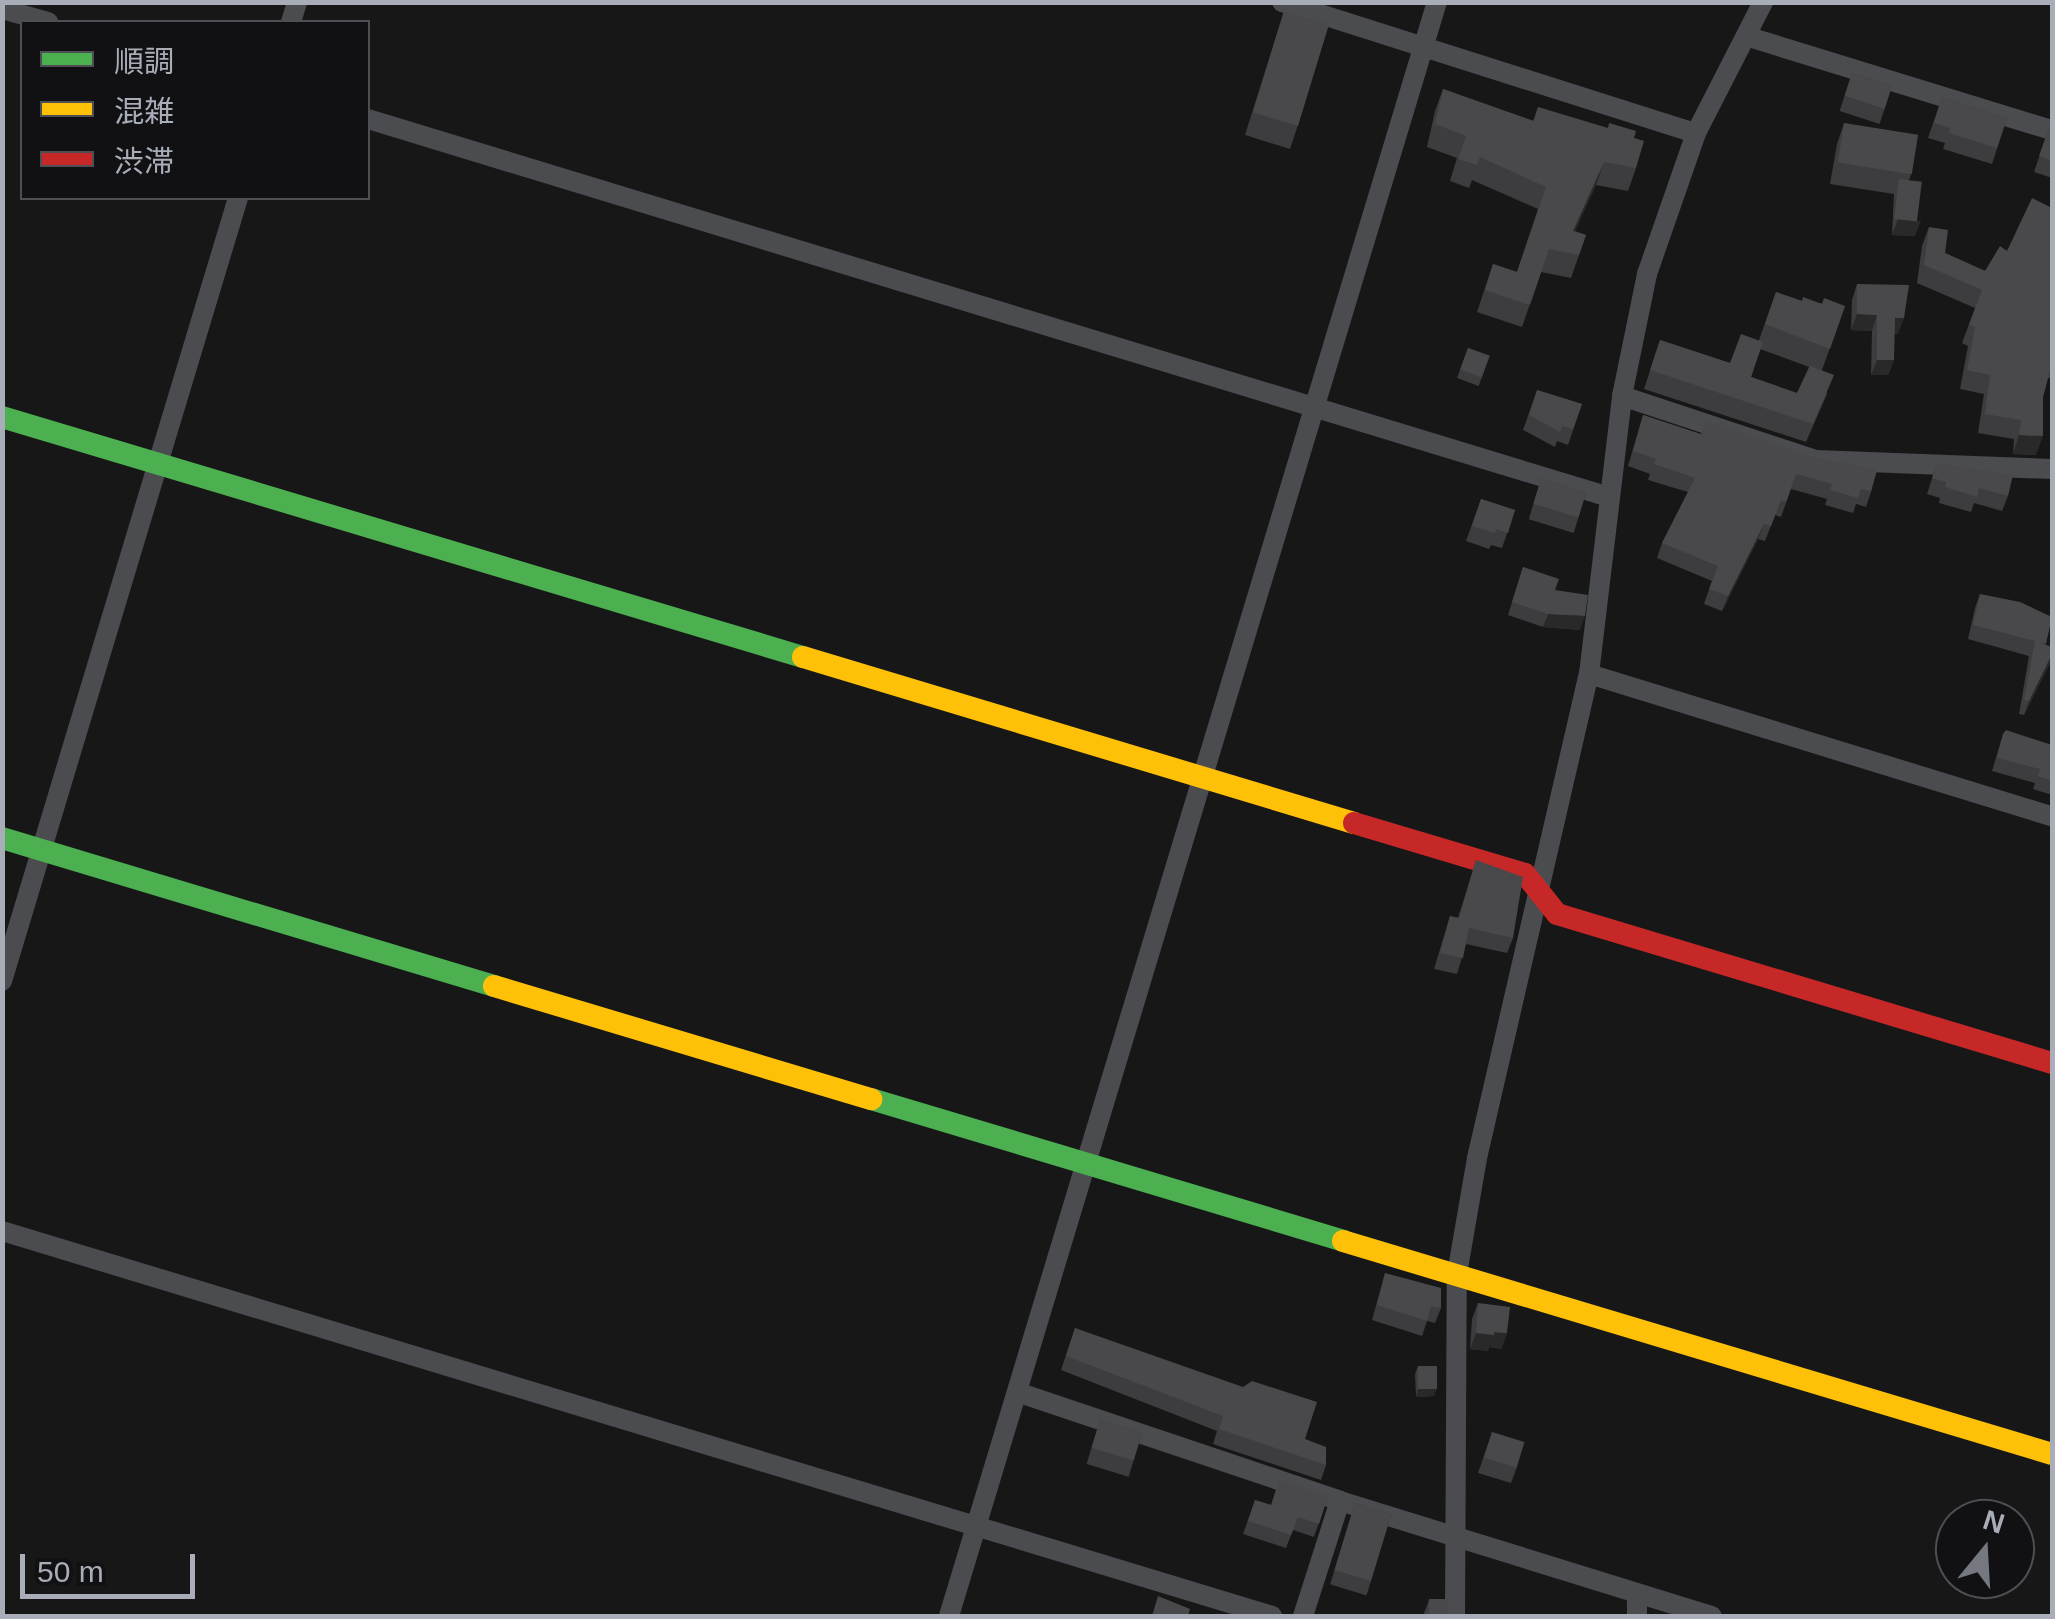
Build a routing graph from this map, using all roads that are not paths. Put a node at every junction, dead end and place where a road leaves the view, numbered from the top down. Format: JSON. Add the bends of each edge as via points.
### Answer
{"nodes":[{"id":1,"x":1282,"y":2,"type":"edge"},
{"id":2,"x":1437,"y":2,"type":"edge"},
{"id":3,"x":1763,"y":2,"type":"edge"},
{"id":4,"x":2,"y":9,"type":"edge"},
{"id":5,"x":41,"y":20,"type":"edge"},
{"id":6,"x":1749,"y":37,"type":"junction"},
{"id":7,"x":1424,"y":46,"type":"junction"},
{"id":8,"x":370,"y":120,"type":"edge"},
{"id":9,"x":2052,"y":130,"type":"edge"},
{"id":10,"x":1696,"y":133,"type":"junction"},
{"id":11,"x":237,"y":200,"type":"edge"},
{"id":12,"x":1622,"y":396,"type":"junction"},
{"id":13,"x":1316,"y":407,"type":"junction"},
{"id":14,"x":2,"y":417,"type":"edge"},
{"id":15,"x":159,"y":464,"type":"junction"},
{"id":16,"x":2052,"y":469,"type":"edge"},
{"id":17,"x":1609,"y":497,"type":"junction"},
{"id":18,"x":1589,"y":674,"type":"junction"},
{"id":19,"x":1202,"y":778,"type":"junction"},
{"id":20,"x":2052,"y":816,"type":"edge"},
{"id":21,"x":2,"y":838,"type":"edge"},
{"id":22,"x":42,"y":850,"type":"junction"},
{"id":23,"x":1537,"y":895,"type":"junction"},
{"id":24,"x":2,"y":981,"type":"edge"},
{"id":25,"x":2052,"y":1063,"type":"edge"},
{"id":26,"x":1088,"y":1162,"type":"junction"},
{"id":27,"x":2,"y":1231,"type":"edge"},
{"id":28,"x":1457,"y":1274,"type":"junction"},
{"id":29,"x":1018,"y":1392,"type":"junction"},
{"id":30,"x":2052,"y":1454,"type":"edge"},
{"id":31,"x":1340,"y":1501,"type":"junction"},
{"id":32,"x":977,"y":1526,"type":"junction"},
{"id":33,"x":1453,"y":1535,"type":"junction"},
{"id":34,"x":1637,"y":1595,"type":"junction"},
{"id":35,"x":949,"y":1616,"type":"edge"},
{"id":36,"x":1272,"y":1616,"type":"edge"},
{"id":37,"x":1303,"y":1616,"type":"edge"},
{"id":38,"x":1454,"y":1616,"type":"edge"},
{"id":39,"x":1637,"y":1616,"type":"edge"},
{"id":40,"x":1712,"y":1616,"type":"edge"}],
"edges":[{"from":1,"to":7,"type":"street"},
{"from":2,"to":7,"type":"street"},
{"from":3,"to":6,"type":"street"},
{"from":4,"to":5,"type":"street"},
{"from":6,"to":9,"type":"street"},
{"from":6,"to":10,"type":"street"},
{"from":7,"to":10,"type":"street"},
{"from":7,"to":13,"type":"street"},
{"from":8,"to":13,"type":"street"},
{"from":10,"to":12,"type":"street","via":[[1648,274]]},
{"from":11,"to":15,"type":"street"},
{"from":12,"to":16,"type":"street","via":[[1816,460]]},
{"from":12,"to":17,"type":"street"},
{"from":13,"to":17,"type":"street"},
{"from":13,"to":19,"type":"street"},
{"from":14,"to":15,"type":"street"},
{"from":15,"to":19,"type":"street"},
{"from":15,"to":22,"type":"street"},
{"from":17,"to":18,"type":"street"},
{"from":18,"to":20,"type":"street"},
{"from":18,"to":23,"type":"street"},
{"from":19,"to":23,"type":"street","via":[[1525,874]]},
{"from":19,"to":26,"type":"street"},
{"from":21,"to":22,"type":"street"},
{"from":22,"to":24,"type":"street"},
{"from":22,"to":26,"type":"street"},
{"from":23,"to":25,"type":"street","via":[[1557,914]]},
{"from":23,"to":28,"type":"street"},
{"from":26,"to":28,"type":"street"},
{"from":26,"to":29,"type":"street"},
{"from":27,"to":32,"type":"street"},
{"from":28,"to":30,"type":"street"},
{"from":28,"to":33,"type":"street"},
{"from":29,"to":31,"type":"street"},
{"from":29,"to":32,"type":"street"},
{"from":31,"to":33,"type":"street"},
{"from":31,"to":37,"type":"street"},
{"from":32,"to":35,"type":"street"},
{"from":32,"to":36,"type":"street"},
{"from":33,"to":34,"type":"street"},
{"from":33,"to":38,"type":"street"},
{"from":34,"to":39,"type":"street"},
{"from":34,"to":40,"type":"street"}]}
